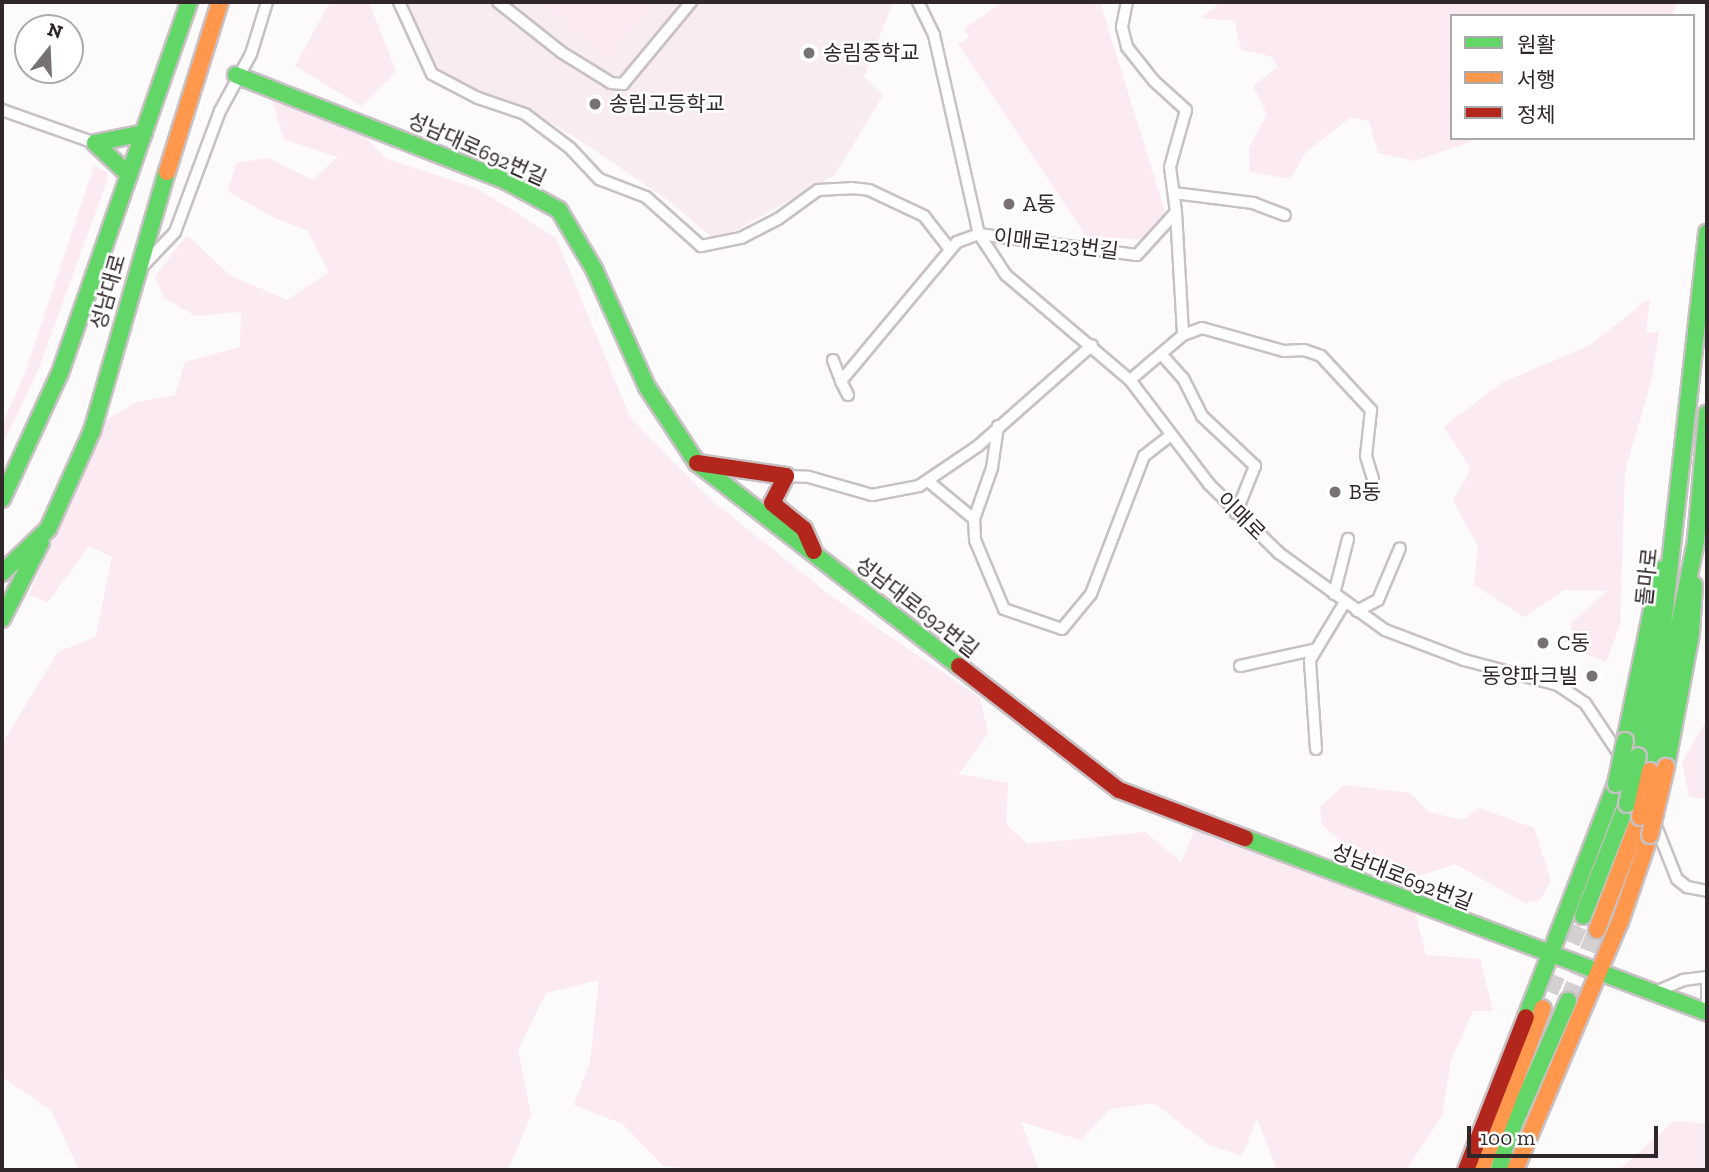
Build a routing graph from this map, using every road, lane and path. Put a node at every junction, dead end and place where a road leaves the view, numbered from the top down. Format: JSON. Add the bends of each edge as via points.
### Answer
{"nodes":[{"id":1,"x":189,"y":2,"type":"edge"},
{"id":2,"x":219,"y":2,"type":"edge"},
{"id":3,"x":267,"y":2,"type":"edge"},
{"id":4,"x":398,"y":2,"type":"edge"},
{"id":5,"x":498,"y":2,"type":"edge"},
{"id":6,"x":691,"y":2,"type":"edge"},
{"id":7,"x":918,"y":2,"type":"edge"},
{"id":8,"x":1127,"y":2,"type":"edge"},
{"id":9,"x":236,"y":75,"type":"junction"},
{"id":10,"x":2,"y":110,"type":"edge"},
{"id":11,"x":144,"y":133,"type":"junction"},
{"id":12,"x":95,"y":143,"type":"junction"},
{"id":13,"x":129,"y":175,"type":"junction"},
{"id":14,"x":1174,"y":193,"type":"junction"},
{"id":15,"x":1176,"y":212,"type":"junction"},
{"id":16,"x":1285,"y":215,"type":"dead end"},
{"id":17,"x":1707,"y":232,"type":"edge"},
{"id":18,"x":979,"y":234,"type":"junction"},
{"id":19,"x":949,"y":248,"type":"junction"},
{"id":20,"x":135,"y":274,"type":"junction"},
{"id":21,"x":1183,"y":335,"type":"junction"},
{"id":22,"x":1092,"y":345,"type":"junction"},
{"id":23,"x":1162,"y":355,"type":"junction"},
{"id":24,"x":833,"y":360,"type":"dead end"},
{"id":25,"x":1130,"y":380,"type":"junction"},
{"id":26,"x":841,"y":381,"type":"junction"},
{"id":27,"x":848,"y":395,"type":"dead end"},
{"id":28,"x":1707,"y":413,"type":"edge"},
{"id":29,"x":998,"y":426,"type":"junction"},
{"id":30,"x":1171,"y":435,"type":"junction"},
{"id":31,"x":697,"y":463,"type":"junction"},
{"id":32,"x":786,"y":476,"type":"junction"},
{"id":33,"x":1373,"y":479,"type":"dead end"},
{"id":34,"x":928,"y":481,"type":"junction"},
{"id":35,"x":2,"y":499,"type":"edge"},
{"id":36,"x":1675,"y":512,"type":"junction"},
{"id":37,"x":1236,"y":513,"type":"junction"},
{"id":38,"x":974,"y":519,"type":"junction"},
{"id":39,"x":48,"y":529,"type":"junction"},
{"id":40,"x":1348,"y":538,"type":"dead end"},
{"id":41,"x":1696,"y":540,"type":"junction"},
{"id":42,"x":1400,"y":548,"type":"dead end"},
{"id":43,"x":814,"y":553,"type":"junction"},
{"id":44,"x":2,"y":573,"type":"edge"},
{"id":45,"x":1334,"y":594,"type":"junction"},
{"id":46,"x":1345,"y":602,"type":"junction"},
{"id":47,"x":1357,"y":611,"type":"junction"},
{"id":48,"x":2,"y":619,"type":"edge"},
{"id":49,"x":1313,"y":650,"type":"junction"},
{"id":50,"x":1240,"y":666,"type":"dead end"},
{"id":51,"x":1316,"y":749,"type":"dead end"},
{"id":52,"x":1706,"y":892,"type":"edge"},
{"id":53,"x":1583,"y":916,"type":"tunnel mouth"},
{"id":54,"x":1597,"y":930,"type":"tunnel mouth"},
{"id":55,"x":1552,"y":956,"type":"junction"},
{"id":56,"x":1599,"y":973,"type":"junction"},
{"id":57,"x":1707,"y":977,"type":"edge"},
{"id":58,"x":1549,"y":992,"type":"tunnel mouth"},
{"id":59,"x":1653,"y":993,"type":"junction"},
{"id":60,"x":1569,"y":1001,"type":"tunnel mouth"},
{"id":61,"x":1707,"y":1002,"type":"edge"},
{"id":62,"x":1707,"y":1013,"type":"edge"},
{"id":63,"x":1466,"y":1170,"type":"edge"},
{"id":64,"x":1481,"y":1170,"type":"edge"},
{"id":65,"x":1499,"y":1170,"type":"edge"},
{"id":66,"x":1515,"y":1170,"type":"edge"}],
"edges":[{"from":1,"to":11,"type":"main road","name":"성남대로"},
{"from":2,"to":20,"type":"main road","name":"성남대로"},
{"from":3,"to":9,"type":"street","via":[[251,54]]},
{"from":4,"to":19,"type":"street","via":[[432,74],[478,99],[525,114],[570,148],[599,179],[646,197],[701,246],[741,238],[818,190],[851,188],[869,190],[924,216]]},
{"from":5,"to":6,"type":"street","via":[[561,52],[611,83],[624,84]]},
{"from":7,"to":18,"type":"street","name":"이매로","via":[[934,35]]},
{"from":8,"to":14,"type":"street","via":[[1122,27],[1127,47],[1154,81],[1186,110],[1170,166]]},
{"from":9,"to":20,"type":"street","via":[[175,232]]},
{"from":9,"to":31,"type":"main road","name":"성남대로692번길","via":[[506,181],[559,210],[594,269],[647,387]]},
{"from":10,"to":12,"type":"street"},
{"from":11,"to":12,"type":"main road"},
{"from":11,"to":13,"type":"main road","name":"성남대로"},
{"from":12,"to":13,"type":"main road"},
{"from":13,"to":35,"type":"main road","name":"성남대로","via":[[60,373]]},
{"from":14,"to":15,"type":"street"},
{"from":14,"to":16,"type":"street","via":[[1253,203]]},
{"from":15,"to":18,"type":"street","name":"이매로123번길","via":[[1137,255]]},
{"from":15,"to":21,"type":"street"},
{"from":17,"to":36,"type":"main road","name":"돌마로"},
{"from":18,"to":19,"type":"street"},
{"from":18,"to":22,"type":"street","name":"이매로","via":[[1011,280]]},
{"from":19,"to":26,"type":"street"},
{"from":20,"to":39,"type":"main road","name":"성남대로","via":[[92,431]]},
{"from":21,"to":23,"type":"street"},
{"from":21,"to":33,"type":"street","via":[[1202,328],[1284,351],[1304,350],[1321,356],[1371,410],[1366,456]]},
{"from":22,"to":25,"type":"street","name":"이매로"},
{"from":22,"to":29,"type":"street"},
{"from":23,"to":25,"type":"street"},
{"from":23,"to":37,"type":"street","via":[[1188,384],[1202,416],[1255,466]]},
{"from":24,"to":26,"type":"street"},
{"from":25,"to":30,"type":"street","name":"이매로"},
{"from":26,"to":27,"type":"street"},
{"from":28,"to":41,"type":"main road","name":"돌마로"},
{"from":29,"to":34,"type":"street"},
{"from":29,"to":38,"type":"street","via":[[992,468]]},
{"from":30,"to":37,"type":"street","name":"이매로"},
{"from":30,"to":38,"type":"street","via":[[1144,456],[1091,594],[1062,629],[1004,608],[975,540]]},
{"from":31,"to":32,"type":"main road"},
{"from":31,"to":43,"type":"main road","name":"성남대로692번길"},
{"from":32,"to":34,"type":"street","via":[[809,477],[872,495],[895,493]]},
{"from":32,"to":43,"type":"main road","via":[[772,503],[804,529]]},
{"from":34,"to":38,"type":"street"},
{"from":36,"to":53,"type":"main road","name":"돌마로","bridge":true,"via":[[1662,626],[1638,756],[1627,804]]},
{"from":36,"to":55,"type":"main road","bridge":true,"via":[[1649,613],[1616,785]]},
{"from":37,"to":45,"type":"street","name":"이매로"},
{"from":39,"to":44,"type":"main road","name":"성남대로"},
{"from":39,"to":48,"type":"main road"},
{"from":40,"to":45,"type":"street"},
{"from":41,"to":54,"type":"main road","name":"돌마로","bridge":true,"via":[[1640,817]]},
{"from":41,"to":56,"type":"main road","bridge":true,"via":[[1691,633],[1666,766],[1650,835]]},
{"from":42,"to":47,"type":"street","via":[[1378,600]]},
{"from":43,"to":55,"type":"main road","name":"성남대로692번길","via":[[1119,790]]},
{"from":45,"to":46,"type":"street","name":"이매로"},
{"from":46,"to":47,"type":"street","name":"이매로"},
{"from":46,"to":49,"type":"street"},
{"from":47,"to":52,"type":"street","name":"이매로","via":[[1388,632],[1464,660],[1559,685],[1585,703],[1634,780],[1677,878]]},
{"from":49,"to":50,"type":"street"},
{"from":49,"to":51,"type":"street"},
{"from":55,"to":56,"type":"main road","name":"성남대로692번길"},
{"from":55,"to":63,"type":"main road"},
{"from":56,"to":59,"type":"main road","name":"성남대로692번길"},
{"from":56,"to":66,"type":"main road"},
{"from":57,"to":59,"type":"street"},
{"from":57,"to":61,"type":"street"},
{"from":58,"to":64,"type":"main road"},
{"from":59,"to":62,"type":"main road","name":"성남대로692번길"},
{"from":60,"to":65,"type":"main road","via":[[1507,1140]]}]}
